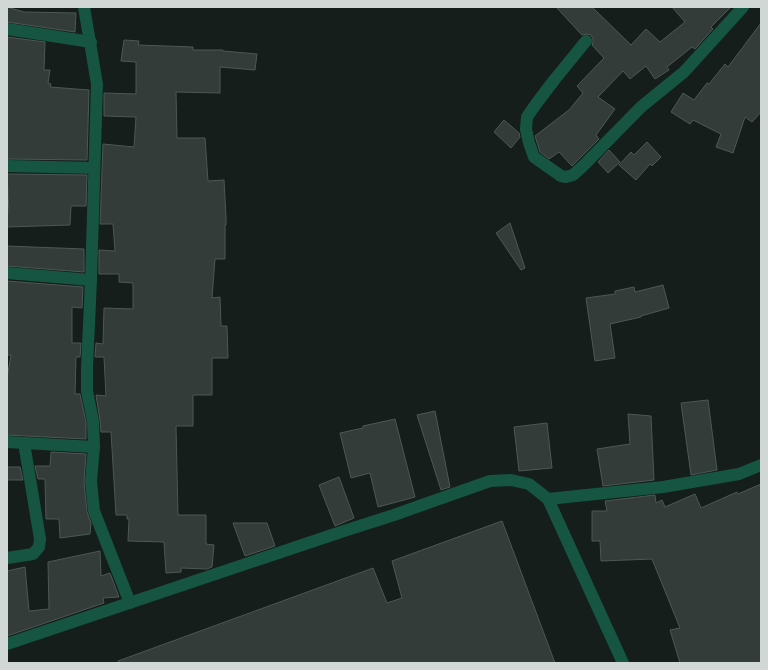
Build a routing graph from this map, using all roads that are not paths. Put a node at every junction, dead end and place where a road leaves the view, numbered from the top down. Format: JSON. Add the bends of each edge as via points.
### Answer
{"nodes":[{"id":1,"x":84,"y":7,"type":"edge"},
{"id":2,"x":743,"y":7,"type":"edge"},
{"id":3,"x":7,"y":29,"type":"edge"},
{"id":4,"x":586,"y":41,"type":"dead end"},
{"id":5,"x":90,"y":42,"type":"junction"},
{"id":6,"x":7,"y":166,"type":"edge"},
{"id":7,"x":94,"y":168,"type":"junction"},
{"id":8,"x":7,"y":273,"type":"edge"},
{"id":9,"x":91,"y":280,"type":"junction"},
{"id":10,"x":7,"y":442,"type":"edge"},
{"id":11,"x":24,"y":443,"type":"junction"},
{"id":12,"x":94,"y":447,"type":"junction"},
{"id":13,"x":761,"y":465,"type":"edge"},
{"id":14,"x":548,"y":499,"type":"junction"},
{"id":15,"x":7,"y":558,"type":"edge"},
{"id":16,"x":130,"y":603,"type":"junction"},
{"id":17,"x":7,"y":644,"type":"edge"},
{"id":18,"x":623,"y":663,"type":"edge"}],
"edges":[{"from":1,"to":5,"type":"street"},
{"from":2,"to":4,"type":"street","via":[[684,72],[642,107],[573,175],[566,177],[534,157],[526,129],[527,117]]},
{"from":3,"to":5,"type":"street"},
{"from":5,"to":7,"type":"street","via":[[97,84]]},
{"from":6,"to":7,"type":"street"},
{"from":7,"to":9,"type":"street"},
{"from":8,"to":9,"type":"street"},
{"from":9,"to":12,"type":"street","via":[[87,391]]},
{"from":10,"to":11,"type":"street"},
{"from":11,"to":12,"type":"street"},
{"from":11,"to":15,"type":"street","via":[[40,539],[33,554]]},
{"from":12,"to":16,"type":"street","via":[[91,481],[94,512]]},
{"from":13,"to":14,"type":"street","via":[[739,474],[663,487]]},
{"from":14,"to":16,"type":"street","via":[[529,484],[511,480],[490,481],[394,516]]},
{"from":14,"to":18,"type":"street"},
{"from":16,"to":17,"type":"street"}]}
